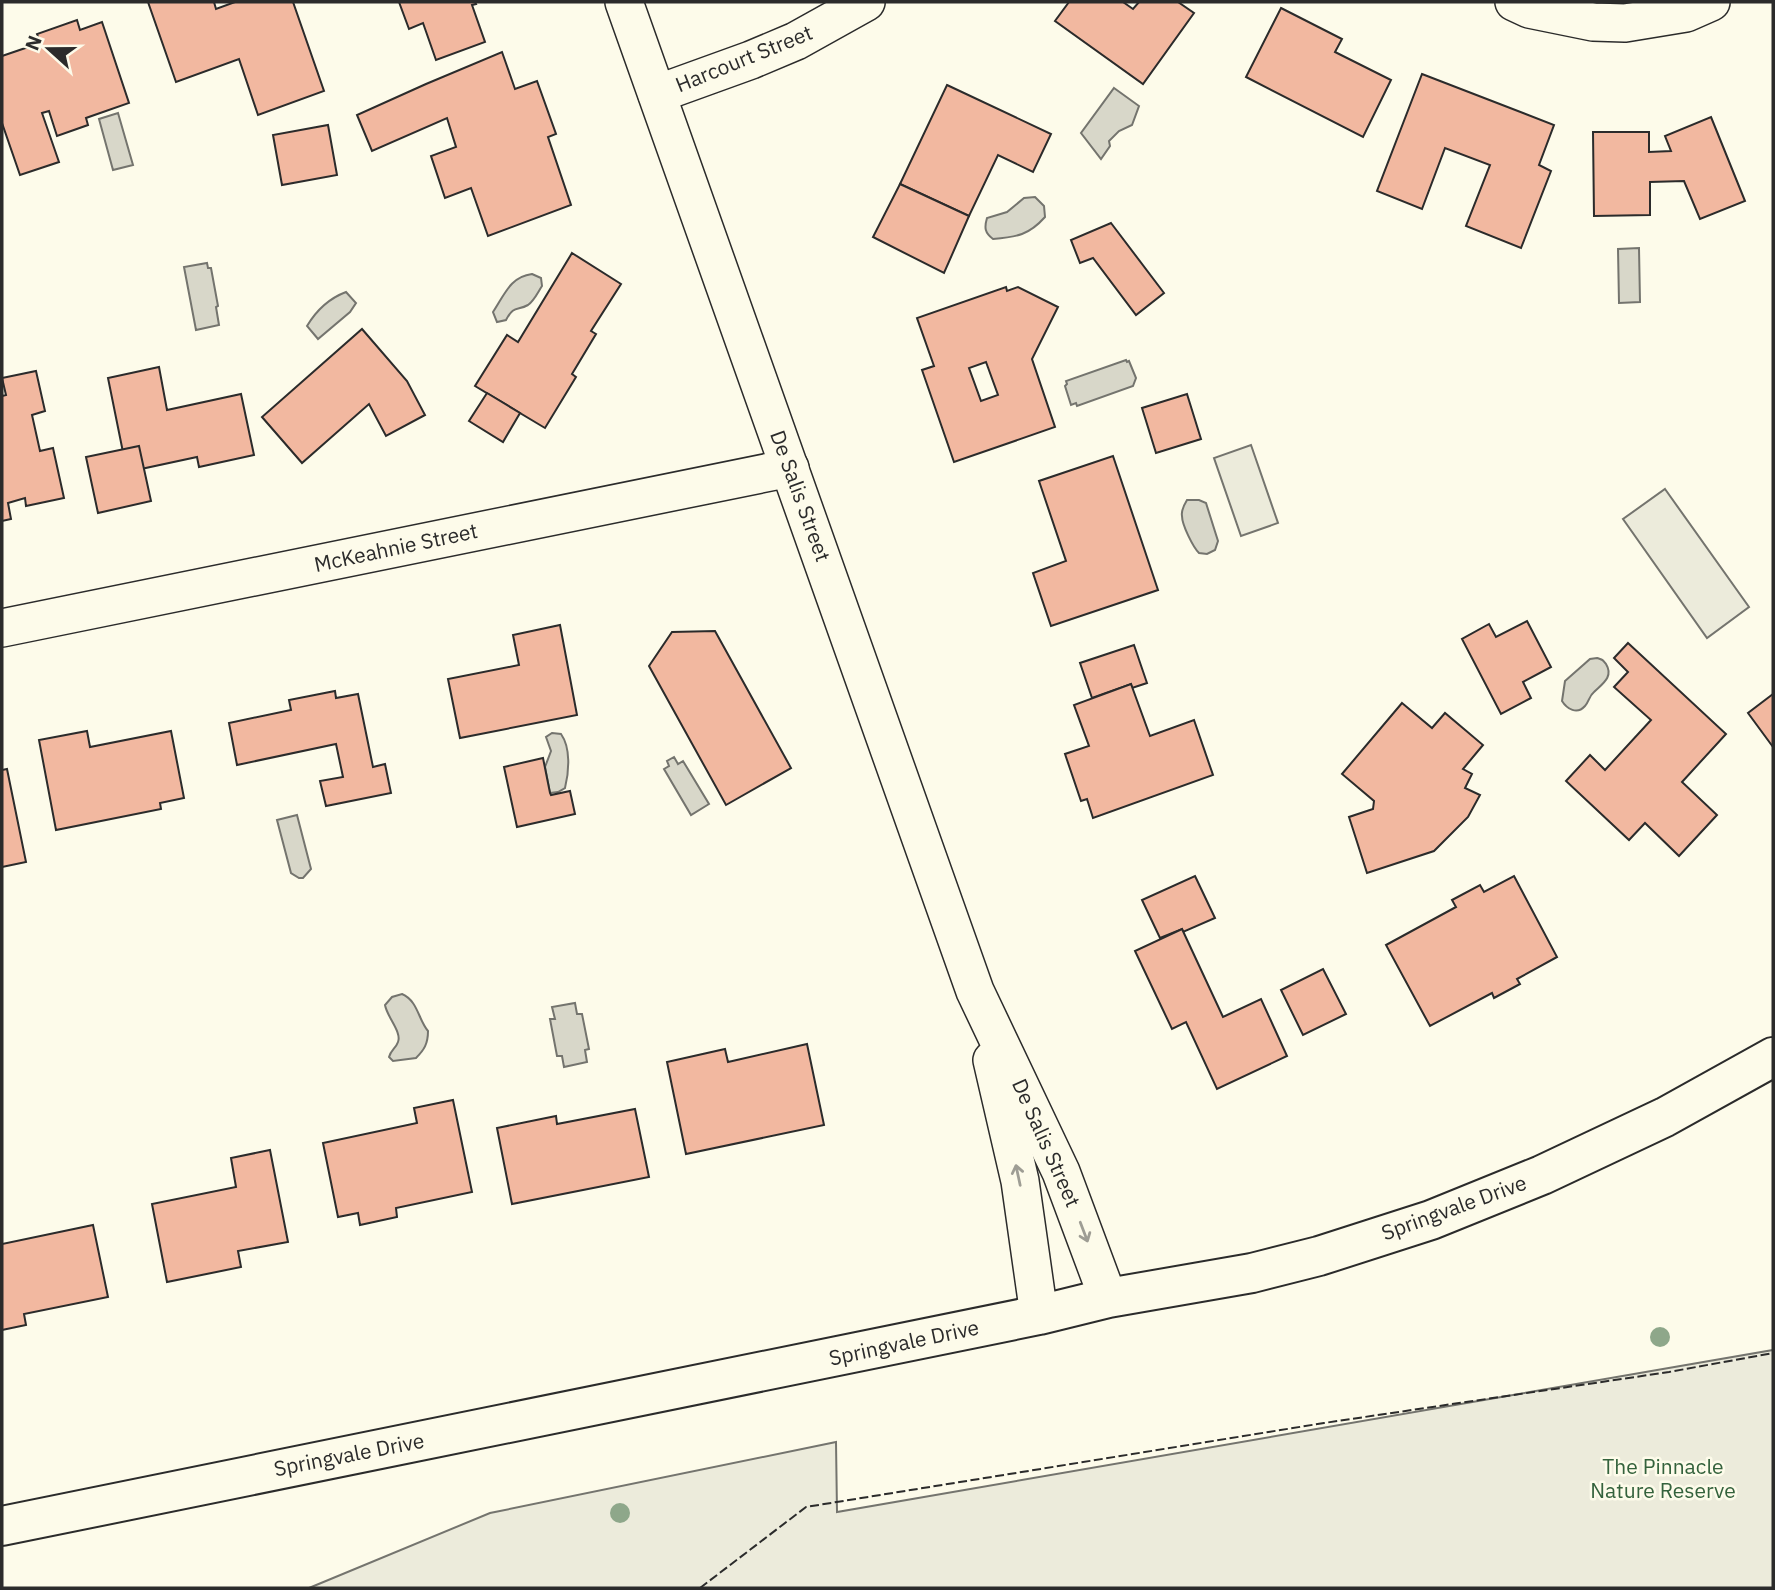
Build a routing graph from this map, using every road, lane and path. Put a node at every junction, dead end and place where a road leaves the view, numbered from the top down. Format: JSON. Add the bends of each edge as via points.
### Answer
{"nodes":[{"id":1,"x":624,"y":2,"type":"edge"},
{"id":2,"x":866,"y":2,"type":"edge"},
{"id":3,"x":1514,"y":2,"type":"edge"},
{"id":4,"x":1711,"y":2,"type":"edge"},
{"id":5,"x":657,"y":94,"type":"junction"},
{"id":6,"x":790,"y":468,"type":"junction"},
{"id":7,"x":2,"y":628,"type":"edge"},
{"id":8,"x":975,"y":991,"type":"junction"},
{"id":9,"x":1773,"y":1057,"type":"edge"},
{"id":10,"x":1108,"y":1298,"type":"junction"},
{"id":11,"x":1039,"y":1315,"type":"junction"},
{"id":12,"x":2,"y":1526,"type":"edge"}],
"edges":[{"from":1,"to":5,"type":"street","name":"De Salis Street"},
{"from":2,"to":5,"type":"street","name":"Harcourt Street","via":[[796,41]]},
{"from":3,"to":4,"type":"street","via":[[1593,22],[1625,23],[1686,13]]},
{"from":5,"to":6,"type":"street","name":"De Salis Street"},
{"from":6,"to":7,"type":"street","name":"McKeahnie Street"},
{"from":6,"to":8,"type":"street","name":"De Salis Street"},
{"from":8,"to":10,"type":"street","name":"De Salis Street","one_way":true,"via":[[1062,1172]]},
{"from":11,"to":8,"type":"street","name":"De Salis Street","one_way":true,"via":[[1020,1181]]},
{"from":9,"to":10,"type":"main road","name":"Springvale Drive","via":[[1653,1123],[1431,1220],[1319,1256]]},
{"from":10,"to":11,"type":"main road","name":"Springvale Drive"},
{"from":11,"to":12,"type":"main road","name":"Springvale Drive"}]}
